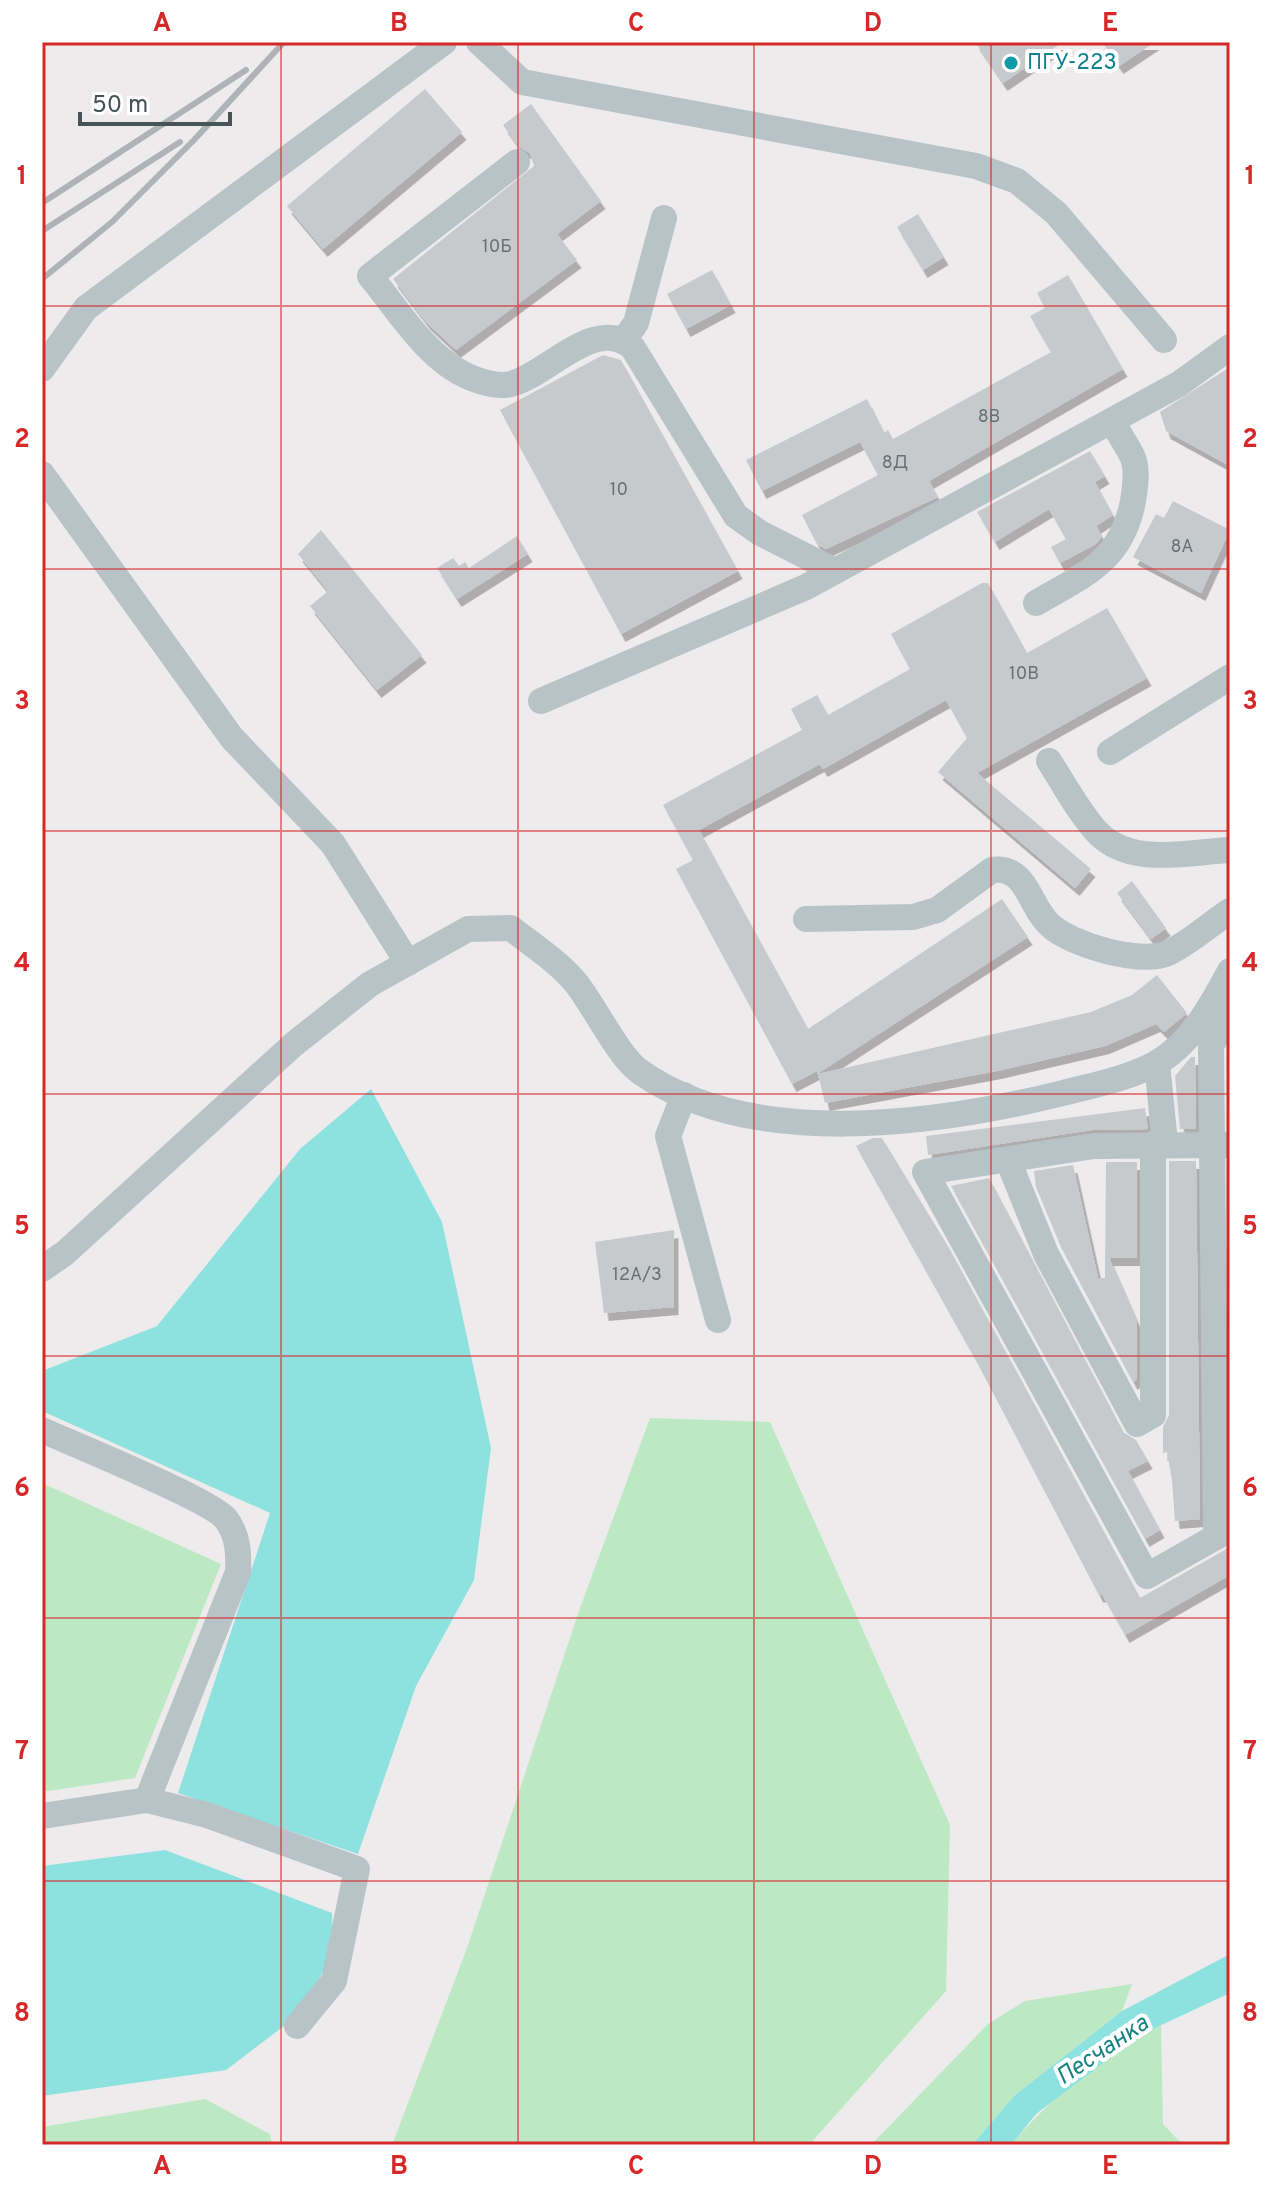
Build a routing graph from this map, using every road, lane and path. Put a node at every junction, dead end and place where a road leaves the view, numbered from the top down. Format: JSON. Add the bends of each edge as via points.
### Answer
{"nodes":[{"id":1,"x":444,"y":42,"type":"edge"},
{"id":2,"x":485,"y":44,"type":"edge"},
{"id":3,"x":517,"y":162,"type":"dead end"},
{"id":4,"x":664,"y":218,"type":"dead end"},
{"id":5,"x":624,"y":340,"type":"junction"},
{"id":6,"x":1164,"y":340,"type":"dead end"},
{"id":7,"x":1230,"y":347,"type":"edge"},
{"id":8,"x":42,"y":369,"type":"edge"},
{"id":9,"x":1112,"y":421,"type":"junction"},
{"id":10,"x":42,"y":474,"type":"edge"},
{"id":11,"x":835,"y":571,"type":"junction"},
{"id":12,"x":1036,"y":603,"type":"dead end"},
{"id":13,"x":1230,"y":677,"type":"edge"},
{"id":14,"x":541,"y":701,"type":"dead end"},
{"id":15,"x":1110,"y":752,"type":"dead end"},
{"id":16,"x":1049,"y":761,"type":"dead end"},
{"id":17,"x":1230,"y":850,"type":"edge"},
{"id":18,"x":1230,"y":911,"type":"edge"},
{"id":19,"x":806,"y":919,"type":"dead end"},
{"id":20,"x":408,"y":963,"type":"junction"},
{"id":21,"x":1230,"y":971,"type":"edge"},
{"id":22,"x":1230,"y":1010,"type":"edge"},
{"id":23,"x":1157,"y":1063,"type":"junction"},
{"id":24,"x":684,"y":1095,"type":"junction"},
{"id":25,"x":1159,"y":1143,"type":"junction"},
{"id":26,"x":1222,"y":1145,"type":"edge"},
{"id":27,"x":1008,"y":1160,"type":"junction"},
{"id":28,"x":42,"y":1269,"type":"edge"},
{"id":29,"x":718,"y":1320,"type":"dead end"},
{"id":30,"x":42,"y":1430,"type":"edge"},
{"id":31,"x":1223,"y":1533,"type":"edge"},
{"id":32,"x":147,"y":1800,"type":"junction"},
{"id":33,"x":42,"y":1816,"type":"edge"},
{"id":34,"x":297,"y":2026,"type":"dead end"}],
"edges":[{"from":1,"to":8,"type":"lane","via":[[86,308]]},
{"from":2,"to":6,"type":"lane","via":[[522,82],[976,166],[1017,181],[1056,213]]},
{"from":3,"to":5,"type":"lane","via":[[370,276],[437,358],[493,384],[511,384],[592,341],[610,335]]},
{"from":4,"to":5,"type":"lane","via":[[636,323]]},
{"from":5,"to":11,"type":"lane","via":[[736,516]]},
{"from":7,"to":9,"type":"lane","via":[[1179,384]]},
{"from":9,"to":11,"type":"lane"},
{"from":9,"to":12,"type":"lane","via":[[1133,459],[1129,521],[1115,549],[1097,568]]},
{"from":10,"to":20,"type":"lane","via":[[232,738],[333,844]]},
{"from":11,"to":14,"type":"lane"},
{"from":13,"to":15,"type":"lane"},
{"from":16,"to":17,"type":"lane","via":[[1098,833],[1126,851],[1141,855]]},
{"from":18,"to":19,"type":"lane","via":[[1168,953],[1122,957],[1052,928],[1021,879],[1003,868],[992,870],[937,910],[913,917]]},
{"from":20,"to":24,"type":"lane","via":[[468,929],[511,928],[574,980],[637,1069]]},
{"from":20,"to":28,"type":"lane","via":[[370,984],[294,1044]]},
{"from":21,"to":23,"type":"lane","via":[[1189,1037]]},
{"from":22,"to":26,"type":"lane","via":[[1211,1046]]},
{"from":23,"to":24,"type":"lane","via":[[1123,1078],[1002,1108],[845,1125],[735,1111]]},
{"from":23,"to":25,"type":"lane"},
{"from":24,"to":29,"type":"lane","via":[[668,1136]]},
{"from":25,"to":26,"type":"lane"},
{"from":25,"to":27,"type":"lane","via":[[1094,1146]]},
{"from":25,"to":27,"type":"lane","via":[[1153,1415],[1137,1424],[1046,1254]]},
{"from":26,"to":31,"type":"lane"},
{"from":27,"to":31,"type":"lane","via":[[925,1172],[1147,1576]]},
{"from":30,"to":32,"type":"lane","via":[[198,1501],[225,1518],[239,1546],[238,1572]]},
{"from":32,"to":33,"type":"lane"},
{"from":32,"to":34,"type":"lane","via":[[207,1815],[357,1869],[334,1981]]}]}
